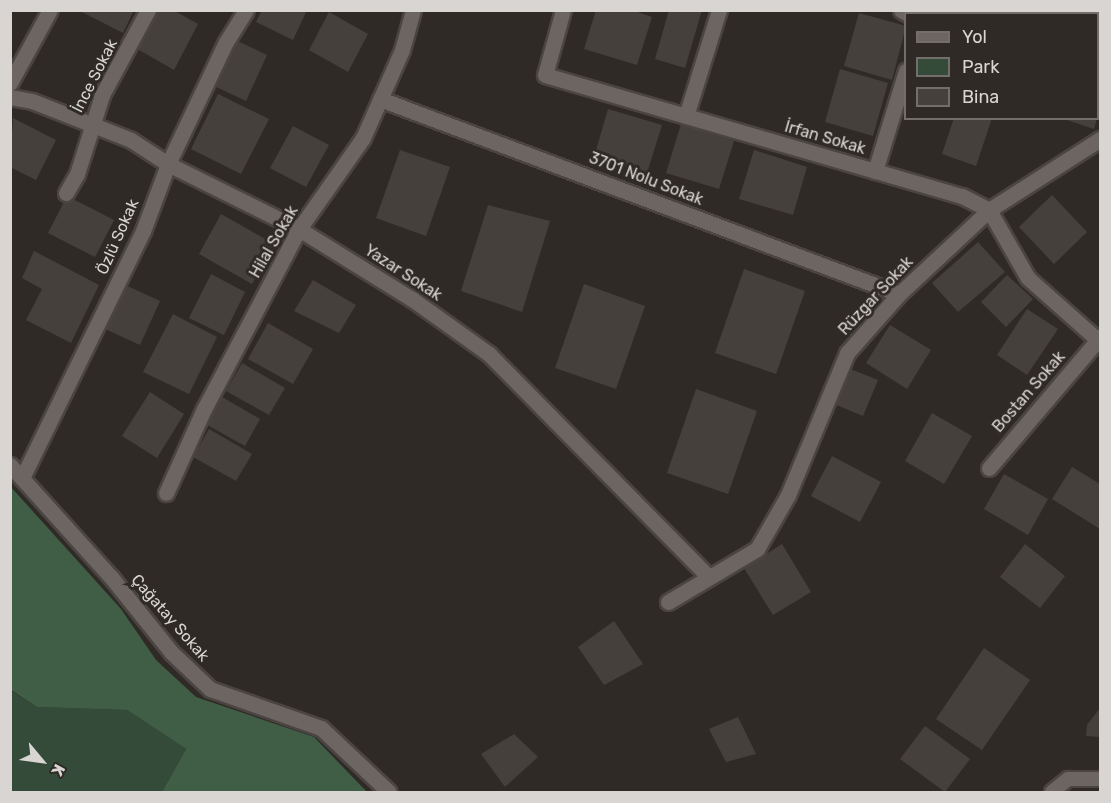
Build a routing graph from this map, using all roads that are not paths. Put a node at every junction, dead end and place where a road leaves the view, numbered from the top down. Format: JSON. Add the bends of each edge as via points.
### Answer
{"nodes":[{"id":1,"x":50,"y":10,"type":"edge"},
{"id":2,"x":148,"y":10,"type":"edge"},
{"id":3,"x":246,"y":10,"type":"edge"},
{"id":4,"x":413,"y":10,"type":"edge"},
{"id":5,"x":563,"y":10,"type":"edge"},
{"id":6,"x":719,"y":10,"type":"edge"},
{"id":7,"x":904,"y":77,"type":"edge"},
{"id":8,"x":10,"y":83,"type":"edge"},
{"id":9,"x":10,"y":97,"type":"edge"},
{"id":10,"x":380,"y":99,"type":"junction"},
{"id":11,"x":686,"y":116,"type":"junction"},
{"id":12,"x":91,"y":122,"type":"junction"},
{"id":13,"x":1101,"y":139,"type":"edge"},
{"id":14,"x":168,"y":164,"type":"junction"},
{"id":15,"x":875,"y":171,"type":"junction"},
{"id":16,"x":66,"y":193,"type":"dead end"},
{"id":17,"x":988,"y":210,"type":"junction"},
{"id":18,"x":299,"y":229,"type":"junction"},
{"id":19,"x":899,"y":294,"type":"junction"},
{"id":20,"x":1100,"y":340,"type":"edge"},
{"id":21,"x":10,"y":465,"type":"edge"},
{"id":22,"x":989,"y":468,"type":"dead end"},
{"id":23,"x":22,"y":478,"type":"junction"},
{"id":24,"x":166,"y":493,"type":"dead end"},
{"id":25,"x":709,"y":577,"type":"junction"},
{"id":26,"x":668,"y":602,"type":"dead end"},
{"id":27,"x":1101,"y":779,"type":"edge"},
{"id":28,"x":389,"y":792,"type":"edge"},
{"id":29,"x":1052,"y":792,"type":"edge"}],
"edges":[{"from":1,"to":8,"type":"street"},
{"from":2,"to":12,"type":"street","name":"İnce Sokak"},
{"from":3,"to":14,"type":"street","name":"Özlü Sokak","via":[[226,42]]},
{"from":4,"to":10,"type":"street","name":"Hilal Sokak","via":[[402,50]]},
{"from":5,"to":11,"type":"street","name":"İrfan Sokak","via":[[545,75]]},
{"from":6,"to":11,"type":"street"},
{"from":7,"to":15,"type":"street"},
{"from":9,"to":12,"type":"street","name":"Yazar Sokak"},
{"from":10,"to":18,"type":"street","name":"Hilal Sokak","via":[[363,138]]},
{"from":10,"to":19,"type":"street","name":"3701 Nolu Sokak"},
{"from":11,"to":15,"type":"street","name":"İrfan Sokak"},
{"from":12,"to":14,"type":"street","name":"Yazar Sokak","via":[[131,140]]},
{"from":12,"to":16,"type":"street","name":"İnce Sokak","via":[[77,174]]},
{"from":13,"to":17,"type":"street","name":"Rüzgar Sokak"},
{"from":14,"to":18,"type":"street","name":"Yazar Sokak"},
{"from":14,"to":23,"type":"street","name":"Özlü Sokak","via":[[143,231]]},
{"from":15,"to":17,"type":"street","name":"İrfan Sokak","via":[[962,196]]},
{"from":17,"to":19,"type":"street","name":"Rüzgar Sokak"},
{"from":17,"to":20,"type":"street","via":[[1028,278]]},
{"from":18,"to":24,"type":"street","name":"Hilal Sokak"},
{"from":18,"to":25,"type":"street","name":"Yazar Sokak","via":[[412,299],[489,354]]},
{"from":19,"to":25,"type":"street","name":"Rüzgar Sokak","via":[[848,353],[788,495],[757,549]]},
{"from":20,"to":22,"type":"street","name":"Bostan Sokak"},
{"from":21,"to":23,"type":"street","name":"Çağatay Sokak"},
{"from":23,"to":28,"type":"street","name":"Çağatay Sokak","via":[[111,577],[171,652],[210,689],[321,728]]},
{"from":25,"to":26,"type":"street","name":"Rüzgar Sokak"},
{"from":27,"to":29,"type":"lane","via":[[1068,779]]}]}
